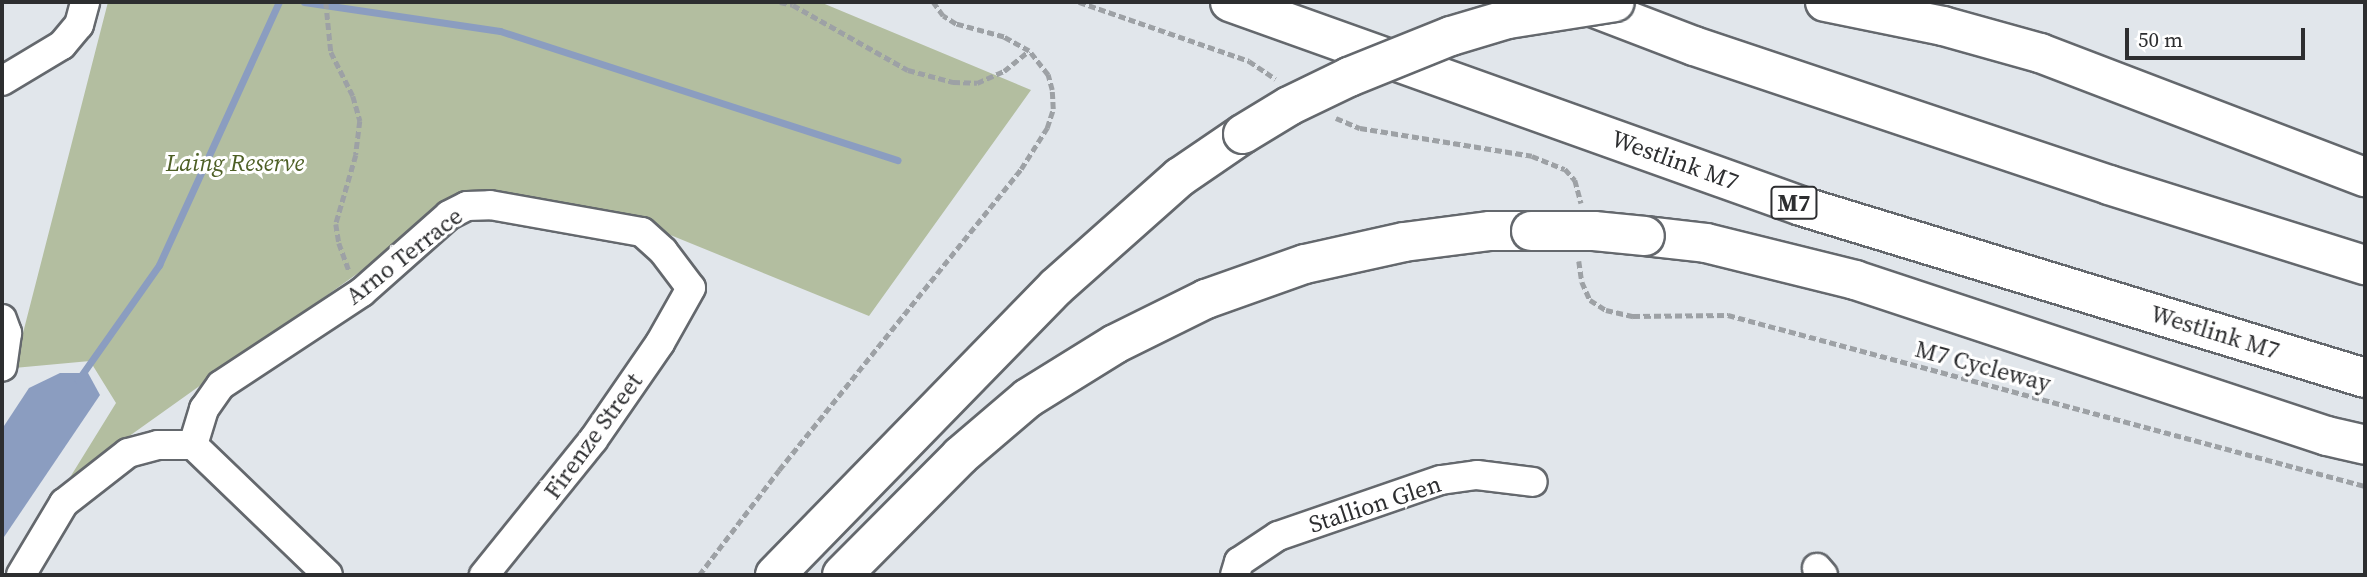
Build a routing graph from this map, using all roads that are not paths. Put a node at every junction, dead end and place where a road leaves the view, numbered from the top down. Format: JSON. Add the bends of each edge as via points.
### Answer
{"nodes":[{"id":1,"x":85,"y":2,"type":"edge"},
{"id":2,"x":1230,"y":2,"type":"edge"},
{"id":3,"x":1579,"y":2,"type":"edge"},
{"id":4,"x":1615,"y":2,"type":"edge"},
{"id":5,"x":1825,"y":2,"type":"edge"},
{"id":6,"x":2,"y":81,"type":"edge"},
{"id":7,"x":2365,"y":177,"type":"edge"},
{"id":8,"x":2365,"y":265,"type":"edge"},
{"id":9,"x":691,"y":288,"type":"joint"},
{"id":10,"x":2,"y":319,"type":"edge"},
{"id":11,"x":2,"y":367,"type":"edge"},
{"id":12,"x":2365,"y":378,"type":"edge"},
{"id":13,"x":193,"y":445,"type":"junction"},
{"id":14,"x":2365,"y":445,"type":"edge"},
{"id":15,"x":1533,"y":482,"type":"dead end"},
{"id":16,"x":21,"y":575,"type":"edge"},
{"id":17,"x":328,"y":575,"type":"edge"},
{"id":18,"x":484,"y":575,"type":"edge"},
{"id":19,"x":775,"y":575,"type":"edge"},
{"id":20,"x":842,"y":575,"type":"edge"},
{"id":21,"x":1235,"y":575,"type":"edge"}],
"edges":[{"from":1,"to":6,"type":"street","via":[[79,25],[62,45]]},
{"from":2,"to":12,"type":"highway","name":"Westlink M7","number":"M7","via":[[1801,205]]},
{"from":3,"to":8,"type":"highway","via":[[1707,50]]},
{"from":4,"to":19,"type":"highway","bridge":true,"via":[[1508,19],[1451,36],[1349,77],[1243,134],[1180,177],[1056,287]]},
{"from":5,"to":7,"type":"highway","via":[[1943,26],[2040,53]]},
{"from":9,"to":13,"type":"street","name":"Arno Terrace","via":[[642,232],[490,205],[467,206],[449,215],[362,292],[221,385],[204,409]]},
{"from":9,"to":18,"type":"street","name":"Firenze Street","via":[[660,343],[593,440]]},
{"from":10,"to":11,"type":"street","via":[[7,333]]},
{"from":13,"to":16,"type":"street","via":[[158,445],[128,453],[64,503]]},
{"from":13,"to":17,"type":"street"},
{"from":14,"to":20,"type":"highway","bridge":true,"via":[[1855,280],[1706,243],[1594,231],[1490,231],[1404,242],[1305,264],[1206,299],[1115,344],[1028,398],[969,448]]},
{"from":15,"to":21,"type":"street","name":"Stallion Glen","via":[[1477,475],[1441,480],[1278,536],[1238,562]]}]}
